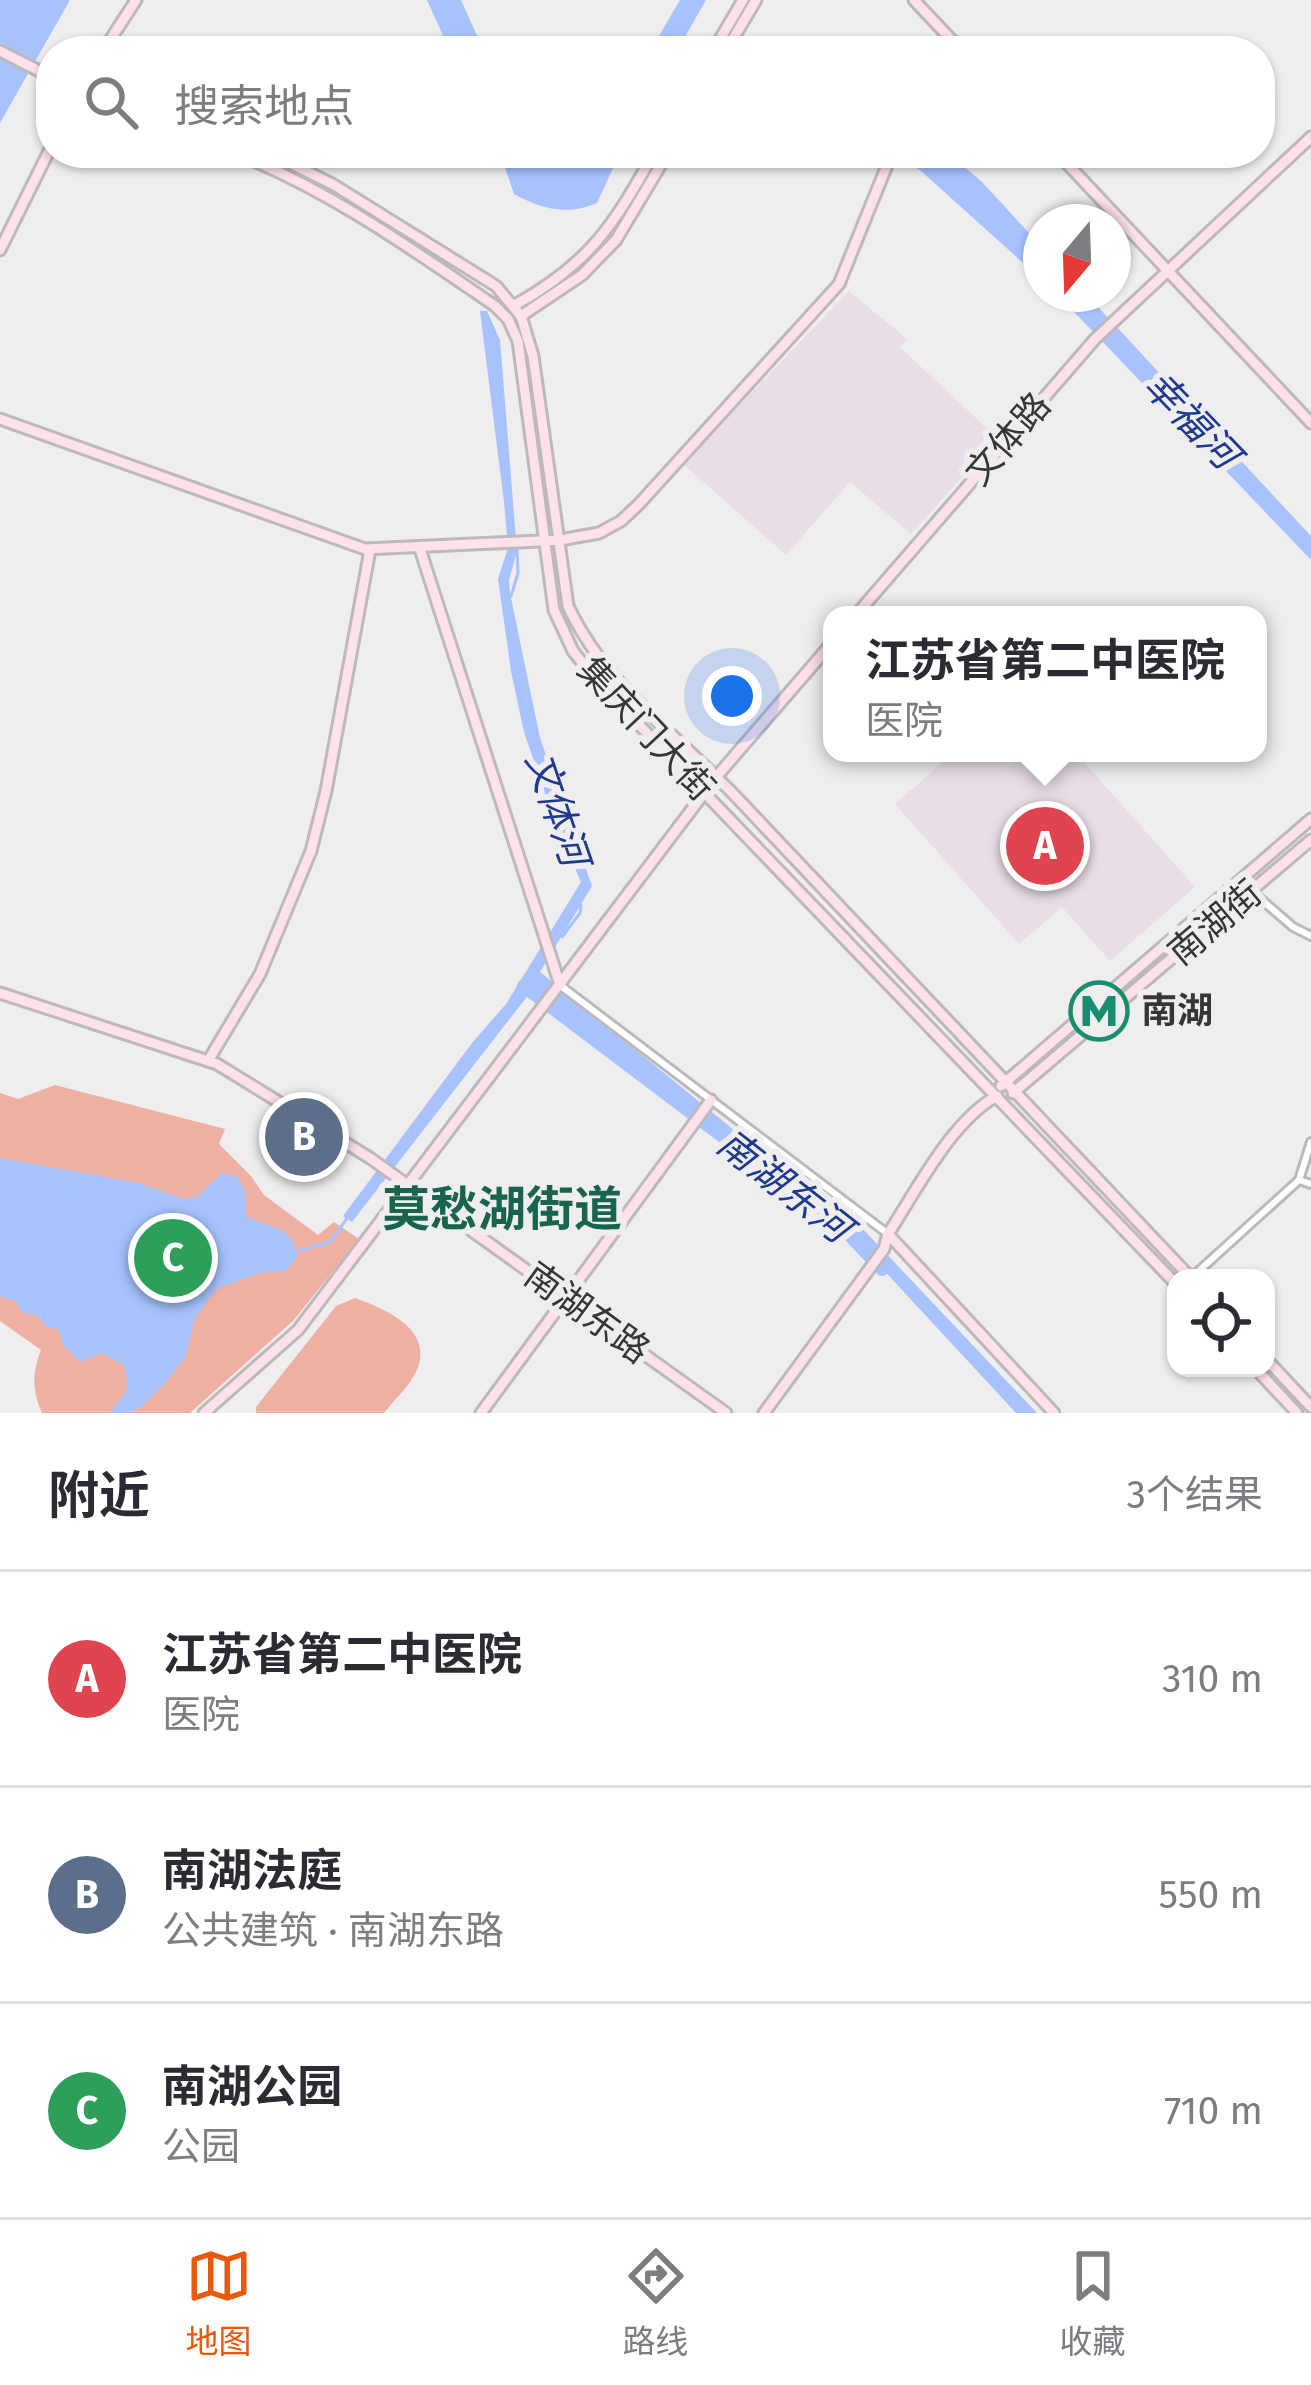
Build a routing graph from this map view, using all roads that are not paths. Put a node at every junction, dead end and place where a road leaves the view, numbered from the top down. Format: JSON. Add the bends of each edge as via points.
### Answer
{"nodes":[{"id":1,"x":136,"y":0,"type":"edge"},
{"id":2,"x":742,"y":0,"type":"edge"},
{"id":3,"x":756,"y":0,"type":"edge"},
{"id":4,"x":914,"y":0,"type":"edge"},
{"id":5,"x":113,"y":36,"type":"edge"},
{"id":6,"x":722,"y":36,"type":"edge"},
{"id":7,"x":735,"y":36,"type":"edge"},
{"id":8,"x":948,"y":36,"type":"edge"},
{"id":9,"x":0,"y":51,"type":"edge"},
{"id":10,"x":36,"y":69,"type":"edge"},
{"id":11,"x":1311,"y":137,"type":"edge"},
{"id":12,"x":41,"y":168,"type":"edge"},
{"id":13,"x":267,"y":168,"type":"edge"},
{"id":14,"x":300,"y":168,"type":"edge"},
{"id":15,"x":646,"y":168,"type":"edge"},
{"id":16,"x":659,"y":168,"type":"edge"},
{"id":17,"x":886,"y":168,"type":"edge"},
{"id":18,"x":1071,"y":168,"type":"edge"},
{"id":19,"x":0,"y":250,"type":"edge"},
{"id":20,"x":1167,"y":270,"type":"junction"},
{"id":21,"x":518,"y":311,"type":"junction"},
{"id":22,"x":0,"y":419,"type":"edge"},
{"id":23,"x":1311,"y":423,"type":"edge"},
{"id":24,"x":560,"y":540,"type":"junction"},
{"id":25,"x":547,"y":541,"type":"junction"},
{"id":26,"x":420,"y":549,"type":"junction"},
{"id":27,"x":370,"y":550,"type":"junction"},
{"id":28,"x":864,"y":606,"type":"edge"},
{"id":29,"x":823,"y":653,"type":"edge"},
{"id":30,"x":717,"y":776,"type":"junction"},
{"id":31,"x":704,"y":793,"type":"junction"},
{"id":32,"x":1311,"y":819,"type":"edge"},
{"id":33,"x":1311,"y":840,"type":"edge"},
{"id":34,"x":1240,"y":881,"type":"junction"},
{"id":35,"x":1252,"y":892,"type":"junction"},
{"id":36,"x":1311,"y":936,"type":"edge"},
{"id":37,"x":559,"y":986,"type":"junction"},
{"id":38,"x":0,"y":993,"type":"edge"},
{"id":39,"x":208,"y":1061,"type":"junction"},
{"id":40,"x":1004,"y":1081,"type":"junction"},
{"id":41,"x":1016,"y":1092,"type":"junction"},
{"id":42,"x":996,"y":1096,"type":"junction"},
{"id":43,"x":708,"y":1104,"type":"junction"},
{"id":44,"x":1311,"y":1142,"type":"edge"},
{"id":45,"x":1299,"y":1180,"type":"junction"},
{"id":46,"x":1311,"y":1184,"type":"edge"},
{"id":47,"x":408,"y":1186,"type":"junction"},
{"id":48,"x":888,"y":1234,"type":"junction"},
{"id":49,"x":1183,"y":1269,"type":"edge"},
{"id":50,"x":1201,"y":1269,"type":"edge"},
{"id":51,"x":1167,"y":1275,"type":"edge"},
{"id":52,"x":564,"y":1296,"type":"junction"},
{"id":53,"x":1275,"y":1369,"type":"edge"},
{"id":54,"x":1263,"y":1377,"type":"edge"},
{"id":55,"x":1311,"y":1407,"type":"edge"},
{"id":56,"x":1048,"y":1411,"type":"edge"},
{"id":57,"x":204,"y":1413,"type":"edge"},
{"id":58,"x":481,"y":1413,"type":"edge"},
{"id":59,"x":726,"y":1413,"type":"edge"},
{"id":60,"x":764,"y":1413,"type":"edge"},
{"id":61,"x":1297,"y":1413,"type":"edge"}],
"edges":[{"from":1,"to":5,"type":"main road"},
{"from":2,"to":6,"type":"main road"},
{"from":3,"to":7,"type":"main road"},
{"from":4,"to":8,"type":"main road"},
{"from":9,"to":10,"type":"main road"},
{"from":11,"to":20,"type":"main road","name":"文体路"},
{"from":12,"to":19,"type":"main road"},
{"from":13,"to":25,"type":"main road","name":"集庆门大街","via":[[328,197],[508,319],[518,340]]},
{"from":14,"to":21,"type":"main road","via":[[458,261]]},
{"from":15,"to":21,"type":"main road","via":[[607,233]]},
{"from":16,"to":21,"type":"main road","via":[[616,241],[582,275]]},
{"from":17,"to":24,"type":"main road","via":[[839,284],[621,521]]},
{"from":18,"to":20,"type":"main road"},
{"from":20,"to":23,"type":"main road"},
{"from":20,"to":28,"type":"main road","name":"文体路","via":[[1098,337]]},
{"from":21,"to":24,"type":"main road","name":"集庆门大街","via":[[533,356]]},
{"from":22,"to":27,"type":"main road"},
{"from":24,"to":25,"type":"main road"},
{"from":24,"to":30,"type":"main road","name":"集庆门大街","via":[[568,606],[585,643]]},
{"from":25,"to":26,"type":"main road"},
{"from":25,"to":31,"type":"main road","name":"集庆门大街","via":[[554,610],[573,650]]},
{"from":26,"to":27,"type":"main road"},
{"from":26,"to":37,"type":"main road"},
{"from":27,"to":39,"type":"main road","via":[[311,851],[260,974]]},
{"from":29,"to":30,"type":"main road"},
{"from":30,"to":31,"type":"main road"},
{"from":30,"to":40,"type":"main road","name":"集庆门大街"},
{"from":31,"to":37,"type":"main road"},
{"from":31,"to":42,"type":"main road","name":"集庆门大街"},
{"from":32,"to":34,"type":"main road","name":"南湖街"},
{"from":33,"to":35,"type":"main road","name":"南湖街"},
{"from":34,"to":35,"type":"street"},
{"from":34,"to":40,"type":"main road","name":"南湖街"},
{"from":35,"to":36,"type":"street"},
{"from":35,"to":41,"type":"main road","name":"南湖街"},
{"from":37,"to":43,"type":"street"},
{"from":37,"to":47,"type":"main road"},
{"from":38,"to":39,"type":"main road","name":"南湖东路"},
{"from":39,"to":47,"type":"main road","name":"南湖东路"},
{"from":40,"to":41,"type":"main road","name":"集庆门大街"},
{"from":40,"to":42,"type":"main road","name":"南湖街"},
{"from":41,"to":42,"type":"main road","name":"南湖街"},
{"from":41,"to":49,"type":"main road","name":"集庆门大街"},
{"from":42,"to":48,"type":"main road","via":[[977,1107]]},
{"from":42,"to":51,"type":"main road","name":"集庆门大街"},
{"from":43,"to":48,"type":"street"},
{"from":43,"to":52,"type":"main road"},
{"from":44,"to":45,"type":"street"},
{"from":45,"to":46,"type":"street"},
{"from":45,"to":50,"type":"street"},
{"from":47,"to":52,"type":"main road","name":"南湖东路"},
{"from":47,"to":57,"type":"main road","via":[[298,1330]]},
{"from":48,"to":56,"type":"main road"},
{"from":48,"to":60,"type":"main road"},
{"from":52,"to":58,"type":"main road"},
{"from":52,"to":59,"type":"main road","name":"南湖东路"},
{"from":53,"to":55,"type":"main road"},
{"from":54,"to":61,"type":"main road"}]}
